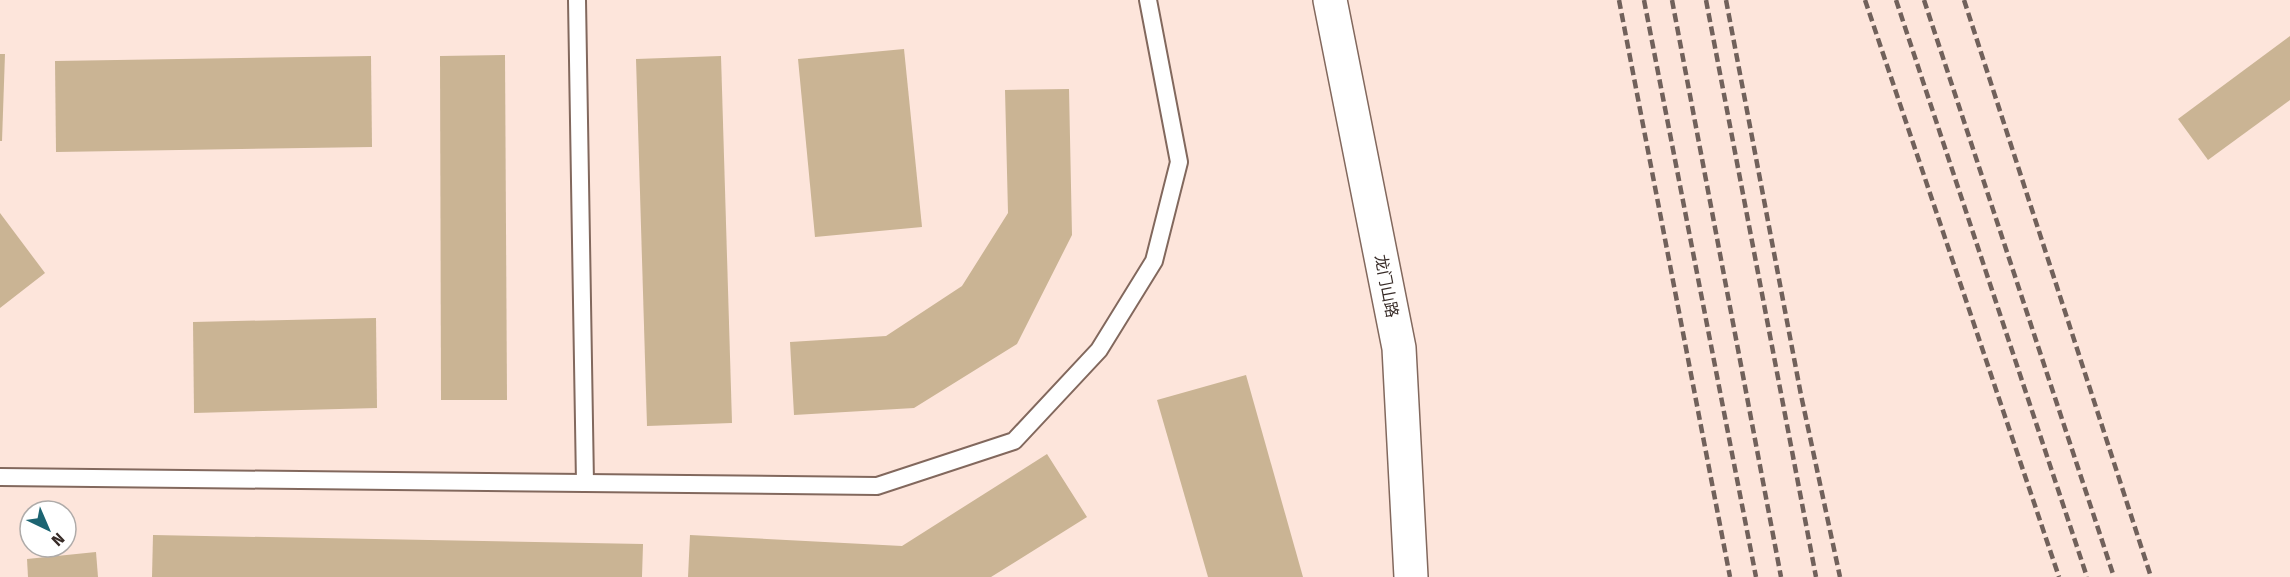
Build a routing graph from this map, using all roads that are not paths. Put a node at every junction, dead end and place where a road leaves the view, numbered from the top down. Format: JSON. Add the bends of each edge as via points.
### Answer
{"nodes":[{"id":1,"x":577,"y":0,"type":"edge"},
{"id":2,"x":1148,"y":0,"type":"edge"},
{"id":3,"x":1329,"y":0,"type":"edge"},
{"id":4,"x":0,"y":477,"type":"edge"},
{"id":5,"x":585,"y":483,"type":"junction"},
{"id":6,"x":1411,"y":577,"type":"edge"}],
"edges":[{"from":1,"to":5,"type":"lane"},
{"from":2,"to":5,"type":"lane","via":[[1179,162],[1154,261],[1099,350],[1014,441],[877,486]]},
{"from":3,"to":6,"type":"street","name":"龙门山路","via":[[1399,348]]},
{"from":4,"to":5,"type":"lane"}]}
